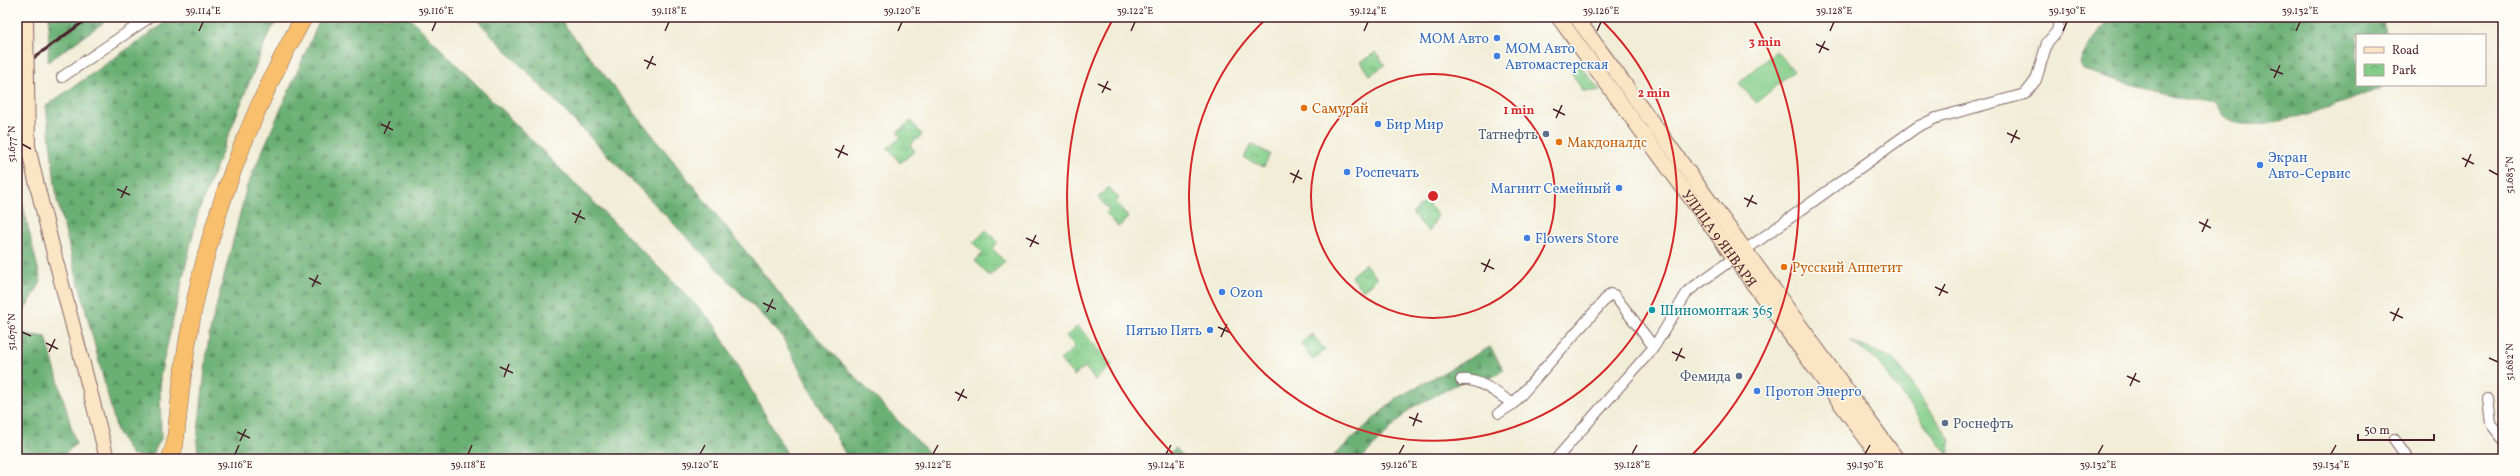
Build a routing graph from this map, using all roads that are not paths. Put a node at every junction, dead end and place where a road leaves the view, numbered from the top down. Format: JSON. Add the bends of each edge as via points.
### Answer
{"nodes":[{"id":1,"x":150,"y":17,"type":"edge"},
{"id":2,"x":304,"y":17,"type":"edge"},
{"id":3,"x":1558,"y":17,"type":"edge"},
{"id":4,"x":1576,"y":17,"type":"edge"},
{"id":5,"x":2060,"y":17,"type":"edge"},
{"id":6,"x":26,"y":18,"type":"edge"},
{"id":7,"x":62,"y":77,"type":"dead end"},
{"id":8,"x":1745,"y":249,"type":"junction"},
{"id":9,"x":1733,"y":258,"type":"junction"},
{"id":10,"x":1654,"y":347,"type":"junction"},
{"id":11,"x":1808,"y":347,"type":"junction"},
{"id":12,"x":1461,"y":380,"type":"dead end"},
{"id":13,"x":2488,"y":399,"type":"dead end"},
{"id":14,"x":180,"y":404,"type":"junction"},
{"id":15,"x":1513,"y":404,"type":"junction"},
{"id":16,"x":1499,"y":413,"type":"dead end"},
{"id":17,"x":98,"y":422,"type":"junction"},
{"id":18,"x":2394,"y":439,"type":"dead end"},
{"id":19,"x":2503,"y":439,"type":"edge"},
{"id":20,"x":107,"y":459,"type":"edge"},
{"id":21,"x":116,"y":459,"type":"edge"},
{"id":22,"x":170,"y":459,"type":"edge"},
{"id":23,"x":179,"y":459,"type":"edge"},
{"id":24,"x":1556,"y":459,"type":"edge"},
{"id":25,"x":1881,"y":459,"type":"edge"},
{"id":26,"x":1897,"y":459,"type":"edge"},
{"id":27,"x":2408,"y":459,"type":"edge"}],
"edges":[{"from":1,"to":7,"type":"street"},
{"from":2,"to":14,"type":"highway","via":[[280,60],[219,209],[188,334]]},
{"from":3,"to":9,"type":"main road","name":"УЛИЦА 9 ЯНВАРЯ"},
{"from":4,"to":8,"type":"main road","name":"УЛИЦА 9 ЯНВАРЯ"},
{"from":5,"to":8,"type":"street","via":[[2036,80],[2025,94],[1936,118],[1917,127]]},
{"from":6,"to":17,"type":"main road","bridge":true,"via":[[28,146]]},
{"from":8,"to":9,"type":"street"},
{"from":8,"to":11,"type":"main road","name":"УЛИЦА 9 ЯНВАРЯ"},
{"from":9,"to":10,"type":"street","via":[[1688,291]]},
{"from":9,"to":11,"type":"main road","name":"УЛИЦА 9 ЯНВАРЯ"},
{"from":10,"to":15,"type":"street","via":[[1614,295],[1610,294]]},
{"from":10,"to":24,"type":"street"},
{"from":11,"to":25,"type":"main road","name":"УЛИЦА 9 ЯНВАРЯ"},
{"from":11,"to":26,"type":"main road","name":"УЛИЦА 9 ЯНВАРЯ"},
{"from":12,"to":15,"type":"street","via":[[1467,379],[1481,384]]},
{"from":13,"to":19,"type":"street","via":[[2491,424]]},
{"from":14,"to":22,"type":"highway","via":[[175,444]]},
{"from":14,"to":23,"type":"highway"},
{"from":15,"to":16,"type":"street"},
{"from":17,"to":20,"type":"main road"},
{"from":17,"to":21,"type":"main road"},
{"from":18,"to":27,"type":"street"}]}
